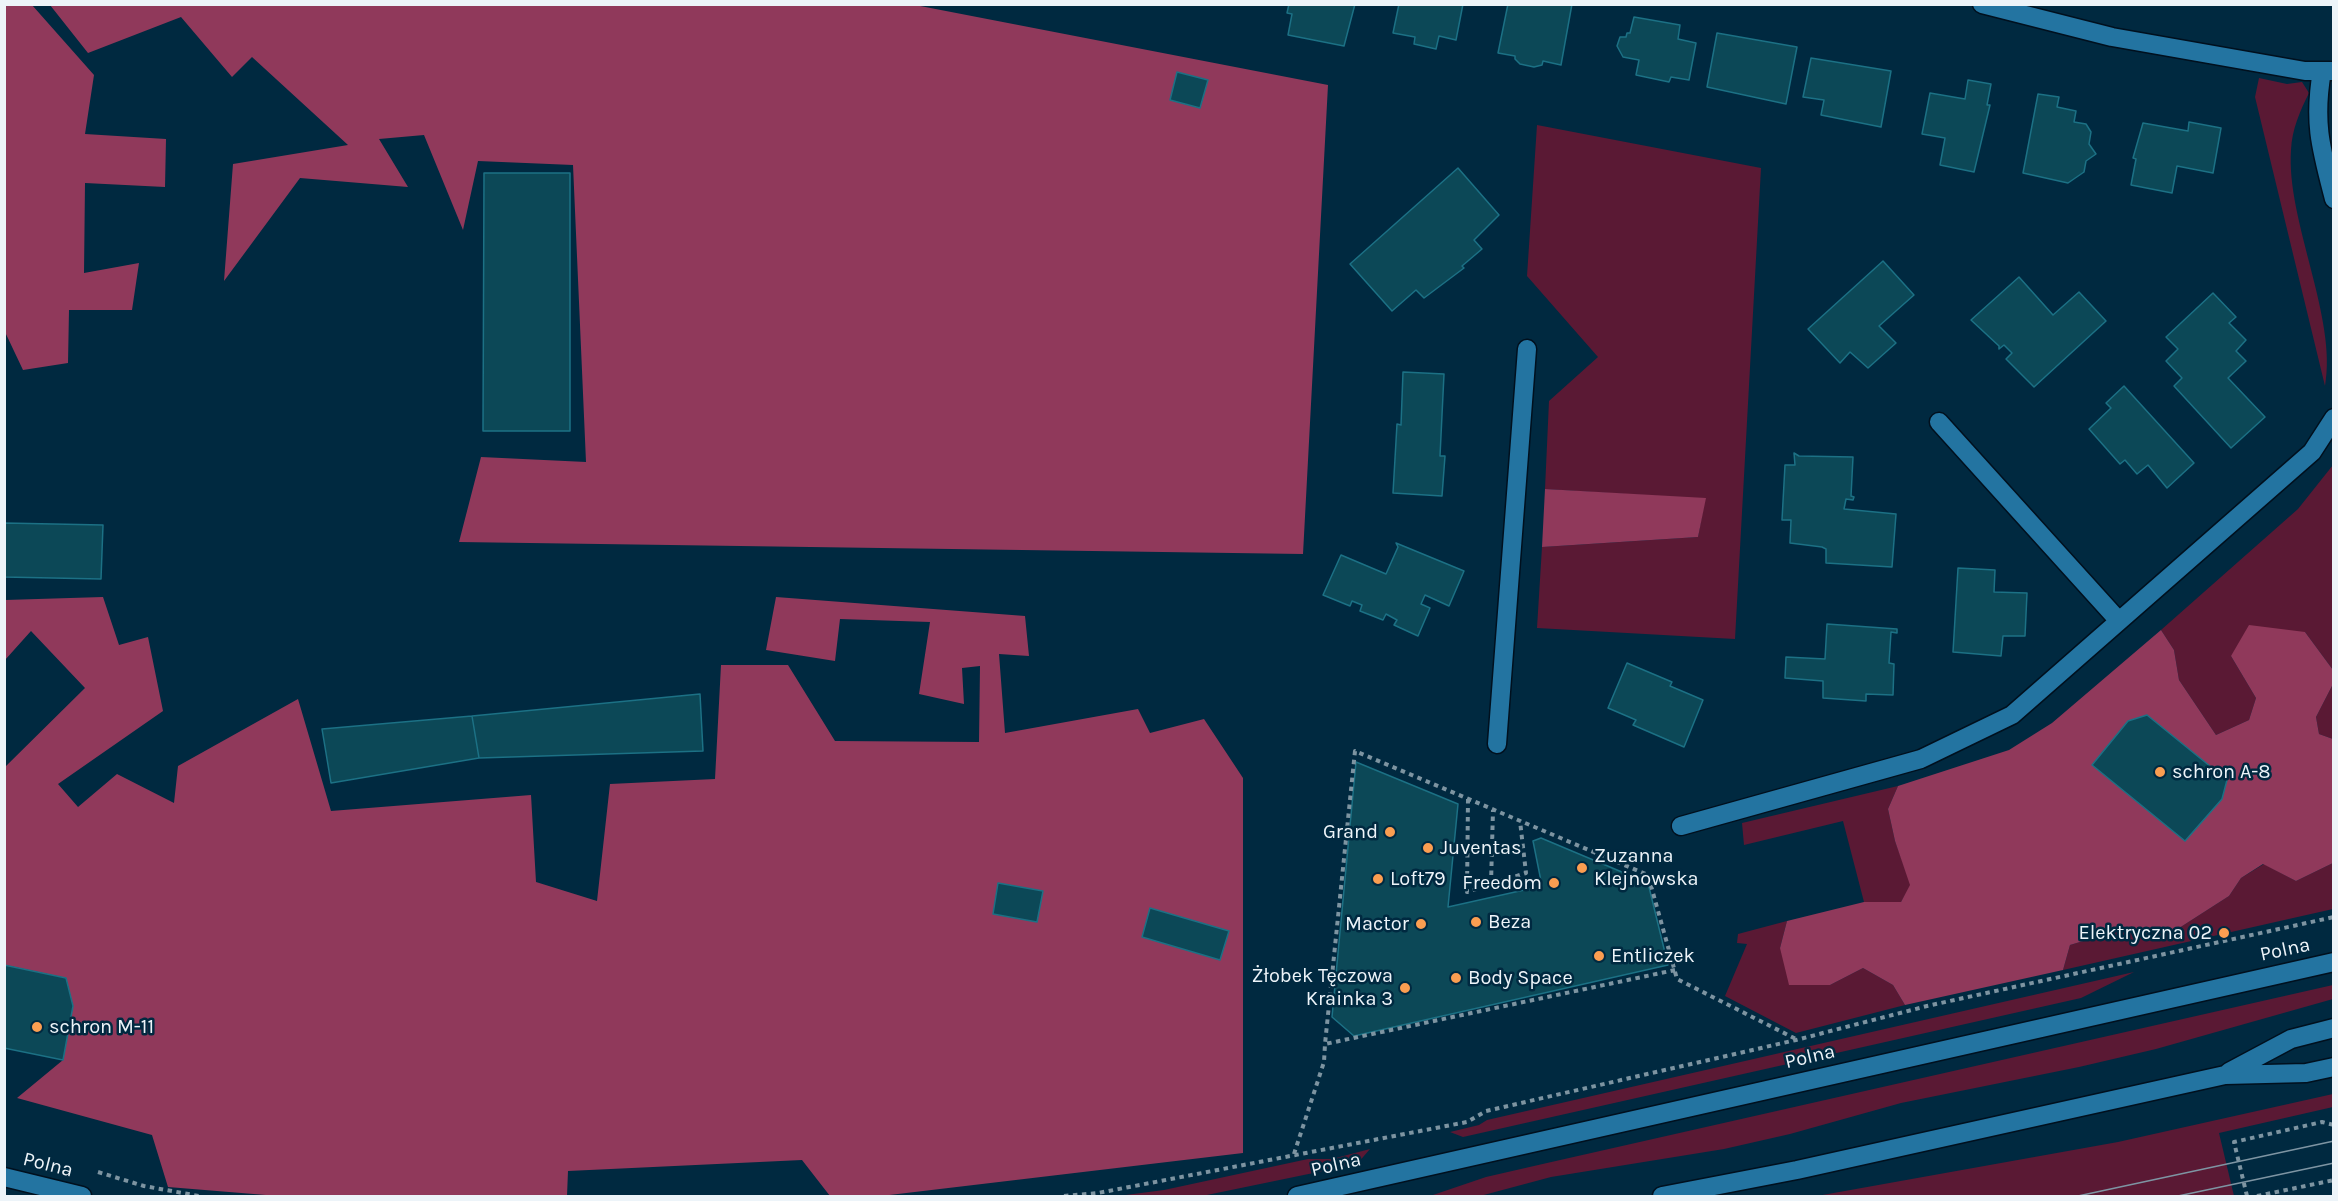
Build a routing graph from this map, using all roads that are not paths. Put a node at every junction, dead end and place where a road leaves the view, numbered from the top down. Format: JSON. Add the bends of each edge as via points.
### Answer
{"nodes":[{"id":1,"x":1982,"y":4,"type":"edge"},
{"id":2,"x":2328,"y":71,"type":"edge"},
{"id":3,"x":2334,"y":199,"type":"edge"},
{"id":4,"x":1527,"y":349,"type":"dead end"},
{"id":5,"x":2334,"y":418,"type":"edge"},
{"id":6,"x":1939,"y":422,"type":"dead end"},
{"id":7,"x":2119,"y":621,"type":"junction"},
{"id":8,"x":1497,"y":744,"type":"dead end"},
{"id":9,"x":1681,"y":826,"type":"dead end"},
{"id":10,"x":2334,"y":962,"type":"edge"},
{"id":11,"x":2334,"y":1028,"type":"edge"},
{"id":12,"x":2334,"y":1067,"type":"edge"},
{"id":13,"x":2225,"y":1075,"type":"junction"},
{"id":14,"x":4,"y":1177,"type":"edge"},
{"id":15,"x":82,"y":1197,"type":"edge"},
{"id":16,"x":1297,"y":1197,"type":"edge"},
{"id":17,"x":1662,"y":1197,"type":"edge"}],
"edges":[{"from":1,"to":2,"type":"street","via":[[2112,37]]},
{"from":2,"to":3,"type":"street","via":[[2316,120]]},
{"from":4,"to":8,"type":"street"},
{"from":5,"to":7,"type":"street","via":[[2312,452]]},
{"from":6,"to":7,"type":"street"},
{"from":7,"to":9,"type":"street","via":[[2012,716],[1921,759]]},
{"from":10,"to":16,"type":"street","name":"Polna"},
{"from":11,"to":13,"type":"street","via":[[2291,1039]]},
{"from":12,"to":13,"type":"street","via":[[2306,1073]]},
{"from":13,"to":17,"type":"street"},
{"from":14,"to":15,"type":"street","name":"Polna"}]}
